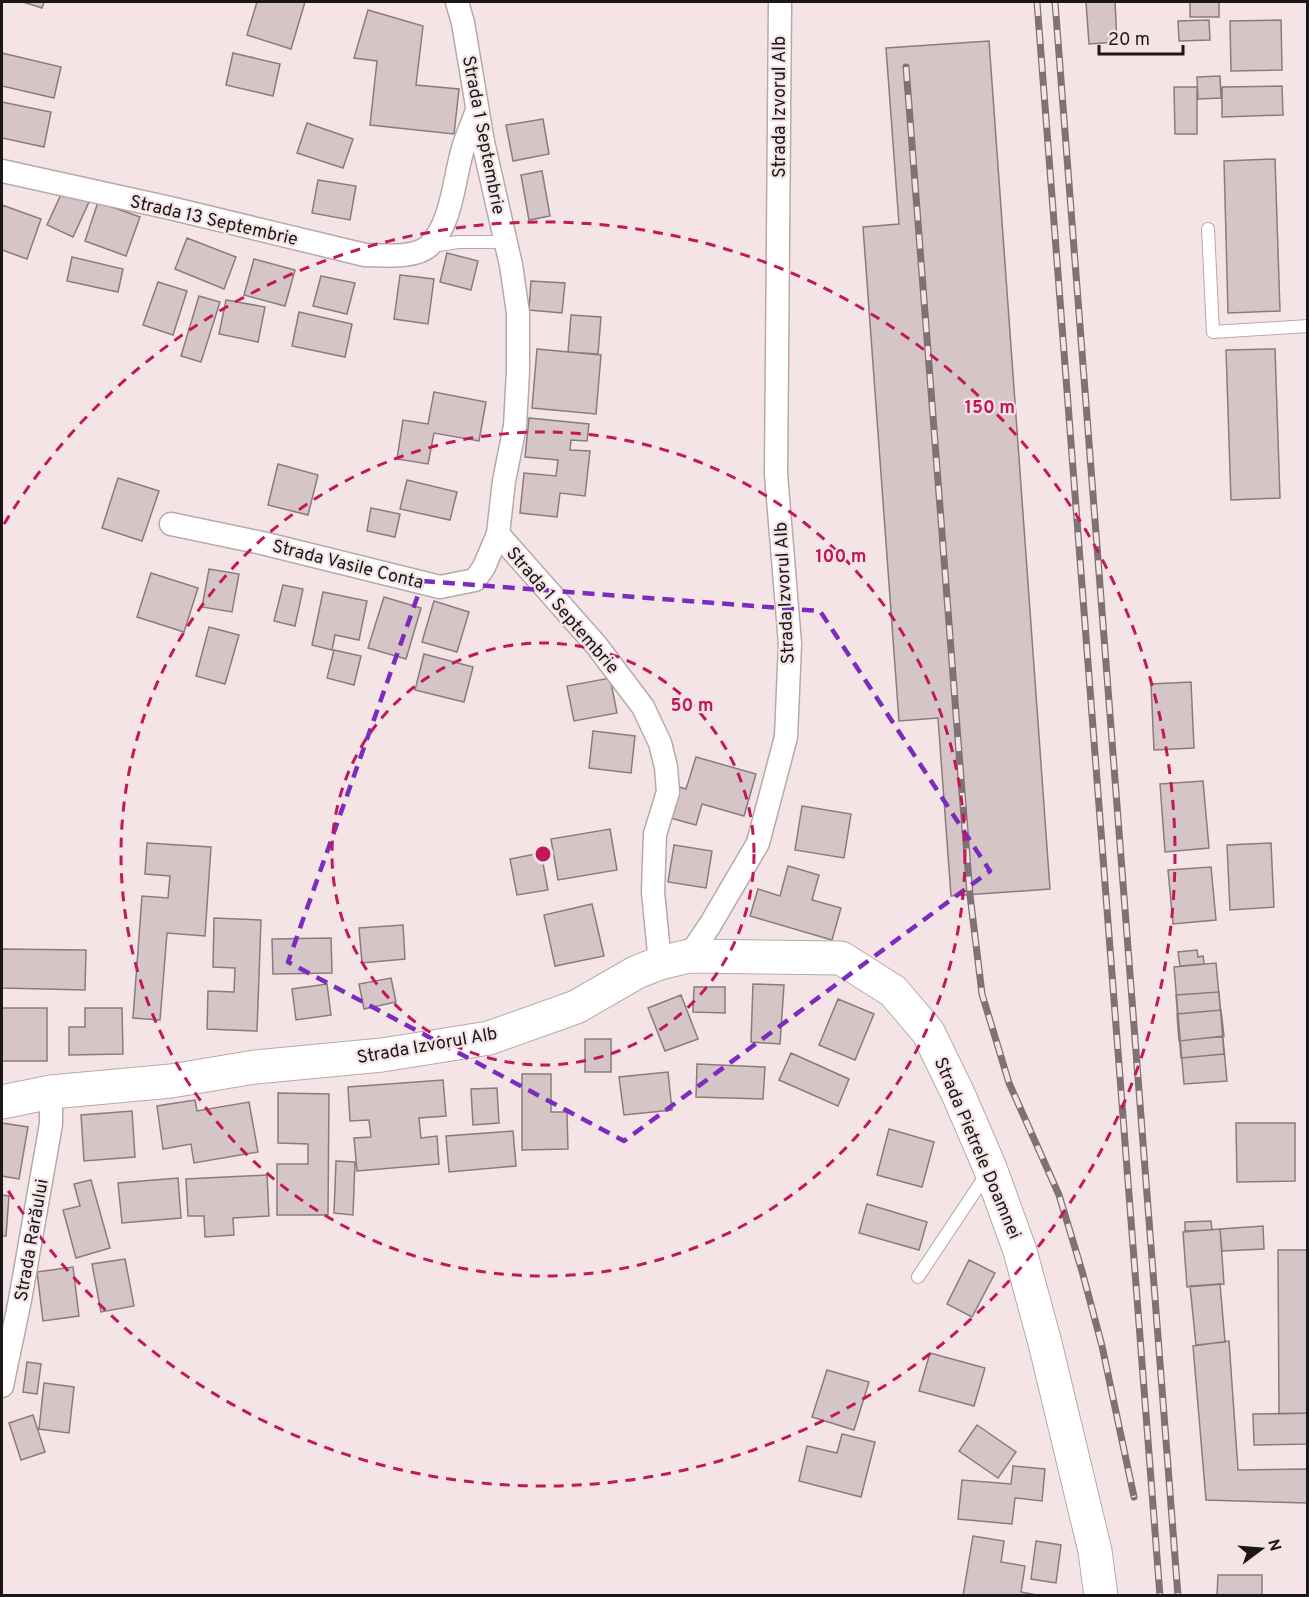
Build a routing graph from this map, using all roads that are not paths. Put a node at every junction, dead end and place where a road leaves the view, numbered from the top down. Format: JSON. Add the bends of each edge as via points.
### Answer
{"nodes":[{"id":1,"x":457,"y":2,"type":"edge"},
{"id":2,"x":780,"y":2,"type":"edge"},
{"id":3,"x":478,"y":108,"type":"junction"},
{"id":4,"x":2,"y":171,"type":"edge"},
{"id":5,"x":1208,"y":230,"type":"dead end"},
{"id":6,"x":507,"y":242,"type":"junction"},
{"id":7,"x":428,"y":247,"type":"junction"},
{"id":8,"x":1308,"y":326,"type":"edge"},
{"id":9,"x":171,"y":524,"type":"dead end"},
{"id":10,"x":498,"y":534,"type":"junction"},
{"id":11,"x":675,"y":959,"type":"junction"},
{"id":12,"x":51,"y":1092,"type":"junction"},
{"id":13,"x":2,"y":1102,"type":"edge"},
{"id":14,"x":990,"y":1168,"type":"junction"},
{"id":15,"x":918,"y":1277,"type":"dead end"},
{"id":16,"x":2,"y":1386,"type":"edge"},
{"id":17,"x":1101,"y":1596,"type":"edge"}],
"edges":[{"from":1,"to":3,"type":"street","name":"Strada 1 Septembrie"},
{"from":2,"to":11,"type":"street","name":"Strada Izvorul Alb","via":[[776,474],[790,644],[786,737],[758,843],[710,925]]},
{"from":3,"to":6,"type":"street","name":"Strada 1 Septembrie"},
{"from":3,"to":7,"type":"street","via":[[446,217]]},
{"from":4,"to":7,"type":"street","name":"Strada 13 Septembrie","via":[[365,255],[412,253]]},
{"from":5,"to":8,"type":"lane","via":[[1213,332]]},
{"from":6,"to":7,"type":"lane","name":"Strada 13 Septembrie","via":[[458,242]]},
{"from":6,"to":10,"type":"street","name":"Strada 1 Septembrie","via":[[518,313],[518,371]]},
{"from":9,"to":10,"type":"street","name":"Strada Vasile Conta","via":[[440,587],[475,580]]},
{"from":10,"to":11,"type":"street","name":"Strada 1 Septembrie","via":[[597,646],[642,707],[660,742],[668,792],[655,834],[653,892]]},
{"from":11,"to":12,"type":"street","name":"Strada Izvorul Alb","via":[[638,972],[576,1007],[489,1038],[382,1055]]},
{"from":11,"to":14,"type":"street","name":"Strada Pietrele Doamnei","via":[[841,958],[893,991],[928,1032]]},
{"from":12,"to":13,"type":"street","name":"Strada Izvorul Alb"},
{"from":12,"to":16,"type":"street","name":"Strada Rarăului","via":[[50,1133]]},
{"from":14,"to":15,"type":"lane"},
{"from":14,"to":17,"type":"street","name":"Strada Pietrele Doamnei","via":[[1020,1251],[1045,1343],[1095,1551]]}]}
